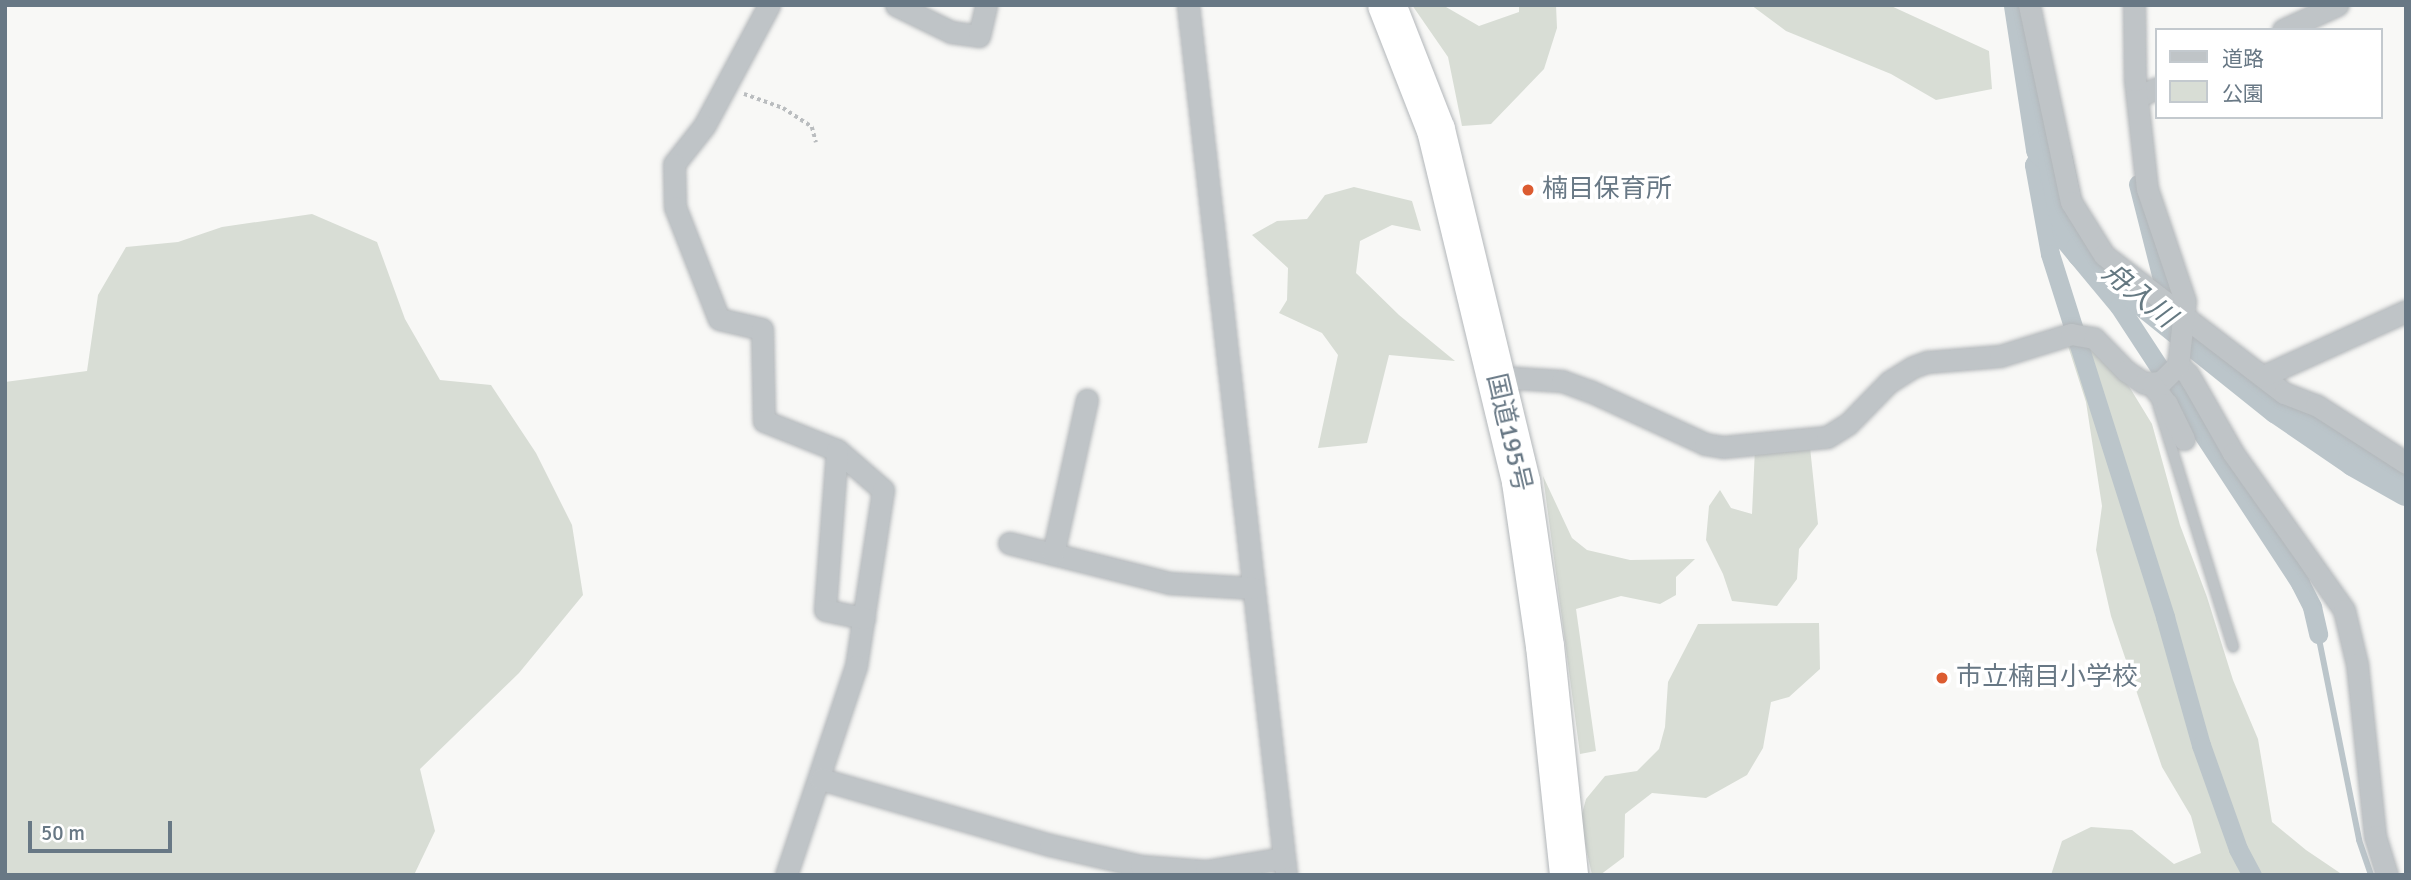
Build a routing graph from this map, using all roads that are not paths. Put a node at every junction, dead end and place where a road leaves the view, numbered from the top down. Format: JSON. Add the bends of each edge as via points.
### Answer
{"nodes":[{"id":1,"x":769,"y":5,"type":"edge"},
{"id":2,"x":896,"y":5,"type":"edge"},
{"id":3,"x":986,"y":5,"type":"edge"},
{"id":4,"x":1188,"y":5,"type":"edge"},
{"id":5,"x":1387,"y":5,"type":"edge"},
{"id":6,"x":2029,"y":5,"type":"edge"},
{"id":7,"x":2134,"y":5,"type":"edge"},
{"id":8,"x":2336,"y":5,"type":"edge"},
{"id":9,"x":2287,"y":28,"type":"edge"},
{"id":10,"x":2156,"y":88,"type":"edge"},
{"id":11,"x":2137,"y":97,"type":"junction"},
{"id":12,"x":2406,"y":311,"type":"edge"},
{"id":13,"x":2183,"y":326,"type":"junction"},
{"id":14,"x":2167,"y":375,"type":"junction"},
{"id":15,"x":2263,"y":376,"type":"junction"},
{"id":16,"x":1497,"y":383,"type":"junction"},
{"id":17,"x":1087,"y":400,"type":"dead end"},
{"id":18,"x":2184,"y":439,"type":"dead end"},
{"id":19,"x":837,"y":450,"type":"junction"},
{"id":20,"x":2406,"y":463,"type":"edge"},
{"id":21,"x":1009,"y":543,"type":"dead end"},
{"id":22,"x":1053,"y":554,"type":"junction"},
{"id":23,"x":1254,"y":588,"type":"junction"},
{"id":24,"x":864,"y":618,"type":"junction"},
{"id":25,"x":2233,"y":647,"type":"dead end"},
{"id":26,"x":821,"y":779,"type":"junction"},
{"id":27,"x":1285,"y":866,"type":"edge"},
{"id":28,"x":786,"y":875,"type":"edge"},
{"id":29,"x":1570,"y":875,"type":"edge"},
{"id":30,"x":2387,"y":875,"type":"edge"}],
"edges":[{"from":1,"to":19,"type":"street","via":[[704,126],[674,164],[676,206],[719,319],[762,329],[764,421]]},
{"from":2,"to":3,"type":"street","via":[[951,32],[979,36]]},
{"from":4,"to":23,"type":"street"},
{"from":5,"to":16,"type":"highway","name":"国道195号","via":[[1436,130]]},
{"from":6,"to":13,"type":"street","via":[[2071,202],[2104,254]]},
{"from":7,"to":11,"type":"street"},
{"from":8,"to":9,"type":"street"},
{"from":10,"to":11,"type":"street"},
{"from":11,"to":13,"type":"street","via":[[2147,189],[2185,301]]},
{"from":12,"to":15,"type":"street"},
{"from":13,"to":14,"type":"street"},
{"from":13,"to":15,"type":"street"},
{"from":14,"to":16,"type":"street","via":[[2134,376],[2103,346],[2079,335],[2000,356],[1913,367],[1889,382],[1848,424],[1827,437],[1744,447],[1705,443],[1562,381],[1516,378]]},
{"from":14,"to":18,"type":"street","via":[[2167,404]]},
{"from":14,"to":25,"type":"lane"},
{"from":14,"to":30,"type":"street","via":[[2188,374],[2233,453],[2344,610],[2357,664],[2375,836]]},
{"from":15,"to":20,"type":"street","via":[[2284,393],[2316,405]]},
{"from":16,"to":29,"type":"highway","name":"国道195号","via":[[1523,496]]},
{"from":17,"to":22,"type":"street"},
{"from":19,"to":24,"type":"street","via":[[883,490]]},
{"from":19,"to":24,"type":"street","via":[[825,610]]},
{"from":21,"to":22,"type":"street"},
{"from":22,"to":23,"type":"street","via":[[1169,583]]},
{"from":23,"to":27,"type":"street"},
{"from":24,"to":26,"type":"street","via":[[856,666]]},
{"from":26,"to":27,"type":"street","via":[[1140,866],[1206,871]]},
{"from":26,"to":28,"type":"street"}]}
